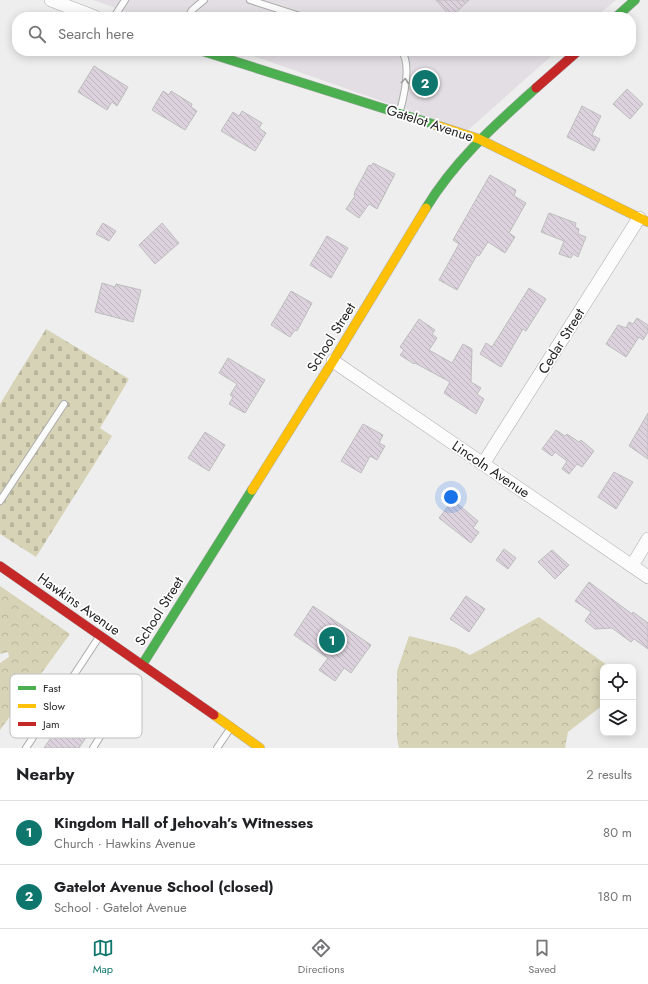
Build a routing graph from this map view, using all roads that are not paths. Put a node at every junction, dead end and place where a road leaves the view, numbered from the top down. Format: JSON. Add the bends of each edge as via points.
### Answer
{"nodes":[{"id":1,"x":51,"y":0,"type":"edge"},
{"id":2,"x":125,"y":0,"type":"edge"},
{"id":3,"x":204,"y":0,"type":"edge"},
{"id":4,"x":250,"y":0,"type":"edge"},
{"id":5,"x":635,"y":0,"type":"edge"},
{"id":6,"x":82,"y":12,"type":"edge"},
{"id":7,"x":117,"y":12,"type":"edge"},
{"id":8,"x":191,"y":12,"type":"edge"},
{"id":9,"x":287,"y":12,"type":"edge"},
{"id":10,"x":622,"y":12,"type":"edge"},
{"id":11,"x":218,"y":56,"type":"edge"},
{"id":12,"x":403,"y":56,"type":"edge"},
{"id":13,"x":572,"y":56,"type":"edge"},
{"id":14,"x":400,"y":113,"type":"junction"},
{"id":15,"x":479,"y":139,"type":"junction"},
{"id":16,"x":644,"y":220,"type":"edge"},
{"id":17,"x":333,"y":361,"type":"junction"},
{"id":18,"x":64,"y":404,"type":"dead end"},
{"id":19,"x":483,"y":464,"type":"junction"},
{"id":20,"x":0,"y":501,"type":"edge"},
{"id":21,"x":648,"y":539,"type":"edge"},
{"id":22,"x":0,"y":566,"type":"edge"},
{"id":23,"x":632,"y":566,"type":"junction"},
{"id":24,"x":648,"y":578,"type":"edge"},
{"id":25,"x":100,"y":636,"type":"junction"},
{"id":26,"x":142,"y":665,"type":"junction"},
{"id":27,"x":75,"y":674,"type":"edge"},
{"id":28,"x":231,"y":728,"type":"junction"},
{"id":29,"x":33,"y":738,"type":"edge"},
{"id":30,"x":99,"y":738,"type":"edge"},
{"id":31,"x":26,"y":748,"type":"edge"},
{"id":32,"x":93,"y":748,"type":"edge"},
{"id":33,"x":217,"y":748,"type":"edge"},
{"id":34,"x":260,"y":748,"type":"edge"}],
"edges":[{"from":1,"to":6,"type":"street"},
{"from":2,"to":7,"type":"lane"},
{"from":3,"to":8,"type":"lane"},
{"from":4,"to":9,"type":"lane"},
{"from":5,"to":10,"type":"street"},
{"from":11,"to":14,"type":"street","name":"Gatelot Avenue"},
{"from":14,"to":12,"type":"lane","one_way":true,"via":[[407,66]]},
{"from":13,"to":15,"type":"street","name":"School Street"},
{"from":14,"to":15,"type":"street","name":"Gatelot Avenue"},
{"from":15,"to":16,"type":"street","name":"Gatelot Avenue"},
{"from":15,"to":17,"type":"street","name":"School Street","via":[[434,194]]},
{"from":16,"to":19,"type":"street","name":"Cedar Street"},
{"from":17,"to":19,"type":"street","name":"Lincoln Avenue"},
{"from":17,"to":26,"type":"street","name":"School Street"},
{"from":18,"to":20,"type":"lane"},
{"from":19,"to":23,"type":"street","name":"Lincoln Avenue"},
{"from":21,"to":23,"type":"street"},
{"from":22,"to":25,"type":"street","name":"Hawkins Avenue"},
{"from":23,"to":24,"type":"street","name":"Lincoln Avenue"},
{"from":25,"to":26,"type":"street","name":"Hawkins Avenue"},
{"from":25,"to":27,"type":"lane"},
{"from":26,"to":28,"type":"street","name":"Hawkins Avenue"},
{"from":28,"to":33,"type":"lane"},
{"from":28,"to":34,"type":"street","name":"Hawkins Avenue"},
{"from":29,"to":31,"type":"lane"},
{"from":30,"to":32,"type":"lane"}]}
